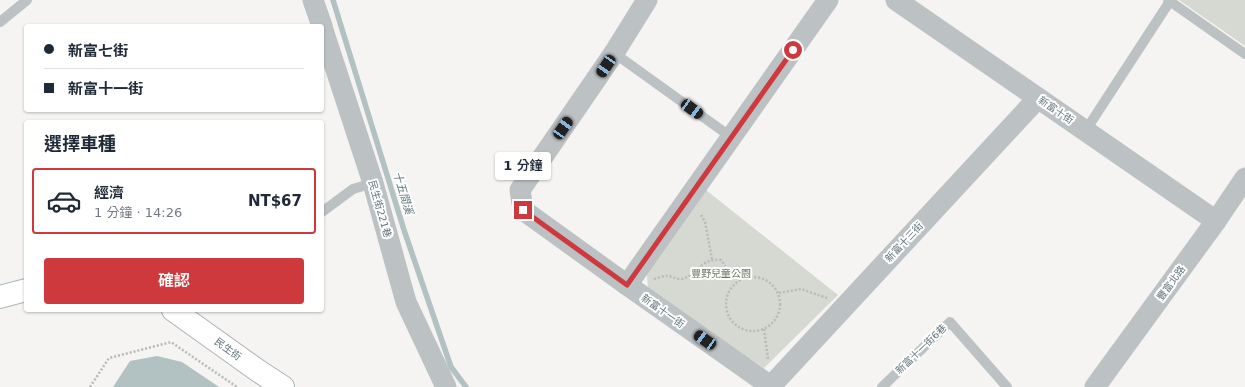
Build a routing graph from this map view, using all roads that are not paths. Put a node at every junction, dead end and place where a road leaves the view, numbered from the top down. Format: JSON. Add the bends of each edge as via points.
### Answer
{"nodes":[{"id":1,"x":27,"y":0,"type":"edge"},
{"id":2,"x":313,"y":0,"type":"edge"},
{"id":3,"x":647,"y":0,"type":"edge"},
{"id":4,"x":828,"y":0,"type":"edge"},
{"id":5,"x":896,"y":0,"type":"edge"},
{"id":6,"x":1169,"y":1,"type":"edge"},
{"id":7,"x":0,"y":22,"type":"edge"},
{"id":8,"x":321,"y":24,"type":"edge"},
{"id":9,"x":324,"y":32,"type":"edge"},
{"id":10,"x":614,"y":53,"type":"junction"},
{"id":11,"x":1245,"y":54,"type":"edge"},
{"id":12,"x":1038,"y":98,"type":"junction"},
{"id":13,"x":1086,"y":130,"type":"junction"},
{"id":14,"x":731,"y":137,"type":"junction"},
{"id":15,"x":1245,"y":178,"type":"edge"},
{"id":16,"x":373,"y":183,"type":"junction"},
{"id":17,"x":324,"y":211,"type":"edge"},
{"id":18,"x":1216,"y":220,"type":"junction"},
{"id":19,"x":627,"y":285,"type":"junction"},
{"id":20,"x":24,"y":291,"type":"edge"},
{"id":21,"x":0,"y":297,"type":"edge"},
{"id":22,"x":184,"y":312,"type":"edge"},
{"id":23,"x":771,"y":386,"type":"edge"},
{"id":24,"x":283,"y":387,"type":"edge"},
{"id":25,"x":446,"y":387,"type":"edge"},
{"id":26,"x":882,"y":387,"type":"edge"},
{"id":27,"x":1007,"y":387,"type":"edge"},
{"id":28,"x":1095,"y":387,"type":"edge"}],
"edges":[{"from":1,"to":7,"type":"lane"},
{"from":2,"to":8,"type":"street","name":"民生街221巷"},
{"from":3,"to":10,"type":"street","name":"新富十一街"},
{"from":4,"to":14,"type":"street"},
{"from":5,"to":12,"type":"street","name":"新富十街"},
{"from":6,"to":11,"type":"lane"},
{"from":6,"to":13,"type":"lane"},
{"from":9,"to":16,"type":"street","name":"民生街221巷"},
{"from":10,"to":14,"type":"lane"},
{"from":10,"to":19,"type":"street","name":"新富十一街","via":[[520,190],[523,210]]},
{"from":12,"to":13,"type":"street","name":"新富十街"},
{"from":12,"to":23,"type":"street","name":"新富十三街"},
{"from":13,"to":18,"type":"street","name":"新富十街"},
{"from":14,"to":19,"type":"street"},
{"from":15,"to":18,"type":"street","name":"豐富北路"},
{"from":16,"to":17,"type":"lane","via":[[353,189]]},
{"from":16,"to":25,"type":"street","name":"民生街221巷","via":[[406,302]]},
{"from":18,"to":28,"type":"street","name":"豐富北路"},
{"from":19,"to":23,"type":"street","name":"新富十一街"},
{"from":20,"to":21,"type":"street"},
{"from":22,"to":24,"type":"street","name":"民生街","via":[[257,370]]},
{"from":26,"to":27,"type":"lane","name":"新富十一街6巷","via":[[950,322]]}]}
